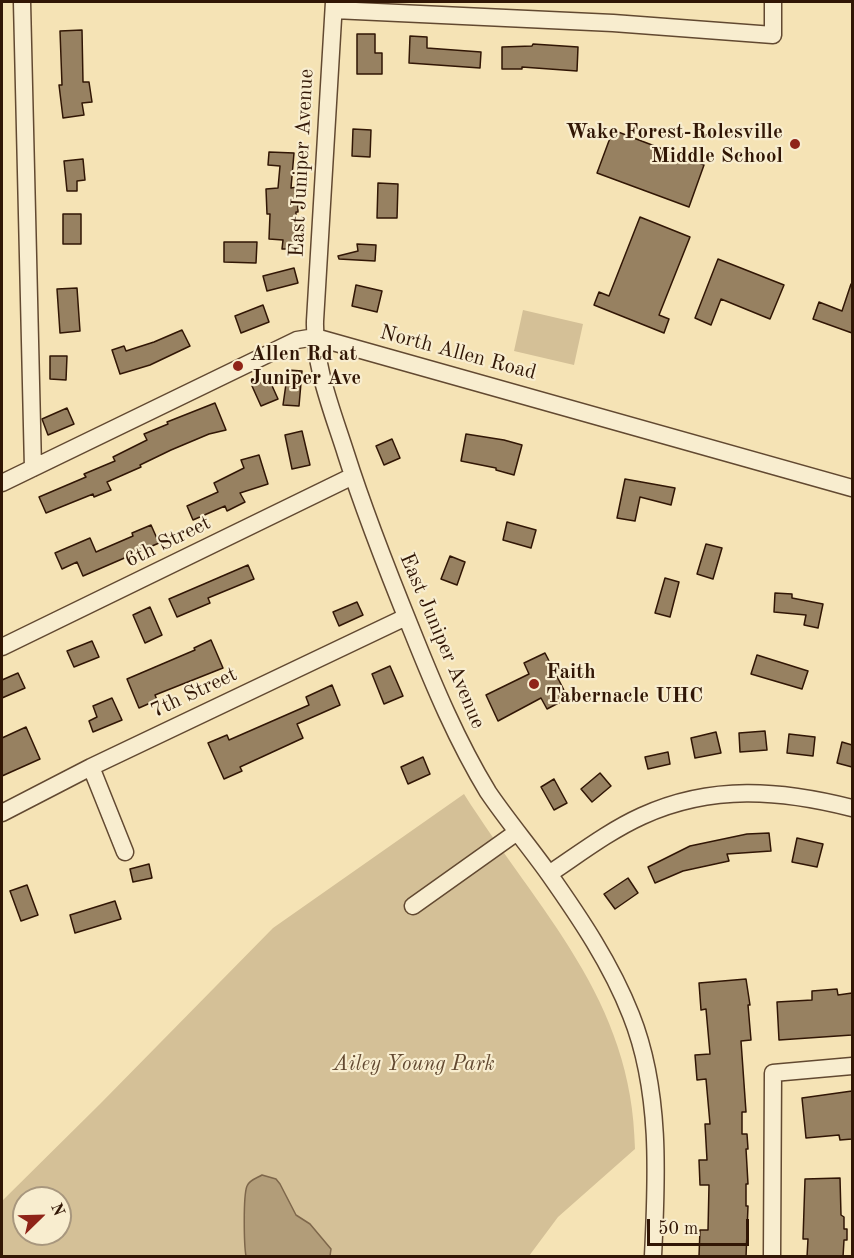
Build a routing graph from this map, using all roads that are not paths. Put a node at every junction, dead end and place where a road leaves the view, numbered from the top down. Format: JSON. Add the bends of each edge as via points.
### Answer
{"nodes":[{"id":1,"x":22,"y":2,"type":"edge"},
{"id":2,"x":772,"y":2,"type":"edge"},
{"id":3,"x":334,"y":6,"type":"edge"},
{"id":4,"x":315,"y":337,"type":"junction"},
{"id":5,"x":33,"y":468,"type":"junction"},
{"id":6,"x":353,"y":476,"type":"junction"},
{"id":7,"x":2,"y":483,"type":"edge"},
{"id":8,"x":852,"y":488,"type":"edge"},
{"id":9,"x":406,"y":617,"type":"junction"},
{"id":10,"x":2,"y":647,"type":"edge"},
{"id":11,"x":91,"y":767,"type":"junction"},
{"id":12,"x":852,"y":808,"type":"edge"},
{"id":13,"x":2,"y":813,"type":"edge"},
{"id":14,"x":517,"y":832,"type":"junction"},
{"id":15,"x":125,"y":852,"type":"dead end"},
{"id":16,"x":549,"y":874,"type":"junction"},
{"id":17,"x":414,"y":906,"type":"dead end"},
{"id":18,"x":852,"y":1066,"type":"edge"},
{"id":19,"x":653,"y":1257,"type":"edge"},
{"id":20,"x":772,"y":1257,"type":"edge"}],
"edges":[{"from":1,"to":5,"type":"street"},
{"from":2,"to":3,"type":"street","via":[[773,35]]},
{"from":3,"to":4,"type":"street","name":"East Juniper Avenue"},
{"from":4,"to":5,"type":"street","via":[[297,340]]},
{"from":4,"to":6,"type":"street","name":"East Juniper Avenue","via":[[321,377]]},
{"from":4,"to":8,"type":"street","name":"North Allen Road"},
{"from":5,"to":7,"type":"street"},
{"from":6,"to":9,"type":"street","name":"East Juniper Avenue"},
{"from":6,"to":10,"type":"street","name":"6th Street"},
{"from":9,"to":11,"type":"street","name":"7th Street"},
{"from":9,"to":14,"type":"street","name":"East Juniper Avenue","via":[[464,750]]},
{"from":11,"to":13,"type":"street","name":"7th Street"},
{"from":11,"to":15,"type":"street"},
{"from":12,"to":16,"type":"street","via":[[775,793],[693,800],[664,807],[627,824]]},
{"from":14,"to":16,"type":"street","name":"East Juniper Avenue"},
{"from":14,"to":17,"type":"street"},
{"from":16,"to":19,"type":"street","name":"East Juniper Avenue","via":[[610,969],[641,1047],[654,1117]]},
{"from":18,"to":20,"type":"street","via":[[773,1072]]}]}
